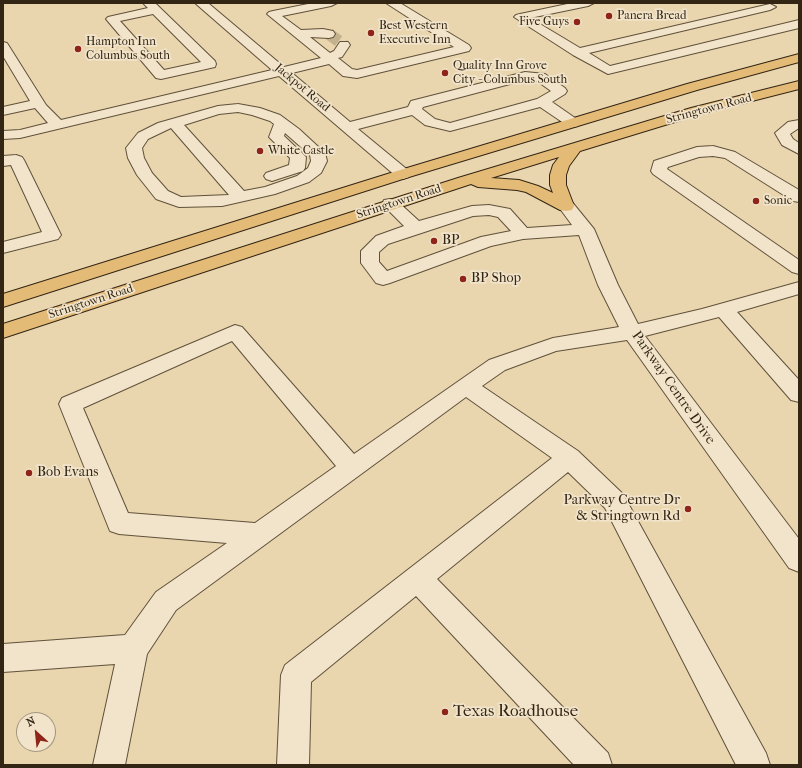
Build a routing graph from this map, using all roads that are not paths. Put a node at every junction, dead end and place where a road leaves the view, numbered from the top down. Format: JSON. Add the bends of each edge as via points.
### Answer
{"nodes":[{"id":1,"x":202,"y":3,"type":"edge"},
{"id":2,"x":331,"y":3,"type":"edge"},
{"id":3,"x":392,"y":3,"type":"edge"},
{"id":4,"x":588,"y":3,"type":"edge"},
{"id":5,"x":152,"y":7,"type":"edge"},
{"id":6,"x":773,"y":9,"type":"edge"},
{"id":7,"x":799,"y":20,"type":"edge"},
{"id":8,"x":799,"y":24,"type":"edge"},
{"id":9,"x":298,"y":34,"type":"junction"},
{"id":10,"x":329,"y":34,"type":"tunnel mouth"},
{"id":11,"x":344,"y":45,"type":"dead end"},
{"id":12,"x":3,"y":46,"type":"edge"},
{"id":13,"x":577,"y":52,"type":"junction"},
{"id":14,"x":799,"y":58,"type":"edge"},
{"id":15,"x":328,"y":59,"type":"junction"},
{"id":16,"x":180,"y":71,"type":"junction"},
{"id":17,"x":281,"y":71,"type":"junction"},
{"id":18,"x":799,"y":85,"type":"edge"},
{"id":19,"x":200,"y":91,"type":"junction"},
{"id":20,"x":542,"y":102,"type":"junction"},
{"id":21,"x":38,"y":103,"type":"junction"},
{"id":22,"x":3,"y":110,"type":"edge"},
{"id":23,"x":218,"y":110,"type":"junction"},
{"id":24,"x":415,"y":110,"type":"junction"},
{"id":25,"x":174,"y":123,"type":"junction"},
{"id":26,"x":282,"y":123,"type":"junction"},
{"id":27,"x":573,"y":123,"type":"junction"},
{"id":28,"x":799,"y":124,"type":"edge"},
{"id":29,"x":58,"y":125,"type":"junction"},
{"id":30,"x":348,"y":127,"type":"junction"},
{"id":31,"x":20,"y":134,"type":"junction"},
{"id":32,"x":3,"y":135,"type":"edge"},
{"id":33,"x":793,"y":145,"type":"edge"},
{"id":34,"x":575,"y":147,"type":"junction"},
{"id":35,"x":3,"y":151,"type":"edge"},
{"id":36,"x":3,"y":160,"type":"edge"},
{"id":37,"x":403,"y":174,"type":"junction"},
{"id":38,"x":464,"y":181,"type":"junction"},
{"id":39,"x":236,"y":193,"type":"junction"},
{"id":40,"x":799,"y":197,"type":"edge"},
{"id":41,"x":390,"y":204,"type":"junction"},
{"id":42,"x":566,"y":206,"type":"junction"},
{"id":43,"x":416,"y":228,"type":"junction"},
{"id":44,"x":585,"y":229,"type":"junction"},
{"id":45,"x":523,"y":234,"type":"junction"},
{"id":46,"x":3,"y":248,"type":"edge"},
{"id":47,"x":799,"y":268,"type":"edge"},
{"id":48,"x":799,"y":288,"type":"edge"},
{"id":49,"x":100,"y":299,"type":"junction"},
{"id":50,"x":3,"y":301,"type":"edge"},
{"id":51,"x":724,"y":310,"type":"junction"},
{"id":52,"x":3,"y":331,"type":"edge"},
{"id":53,"x":632,"y":332,"type":"junction"},
{"id":54,"x":467,"y":387,"type":"junction"},
{"id":55,"x":799,"y":394,"type":"edge"},
{"id":56,"x":568,"y":458,"type":"junction"},
{"id":57,"x":352,"y":468,"type":"junction"},
{"id":58,"x":258,"y":534,"type":"junction"},
{"id":59,"x":799,"y":560,"type":"edge"},
{"id":60,"x":417,"y":578,"type":"junction"},
{"id":61,"x":133,"y":649,"type":"junction"},
{"id":62,"x":3,"y":658,"type":"edge"},
{"id":63,"x":109,"y":765,"type":"edge"},
{"id":64,"x":293,"y":765,"type":"edge"},
{"id":65,"x":596,"y":765,"type":"edge"},
{"id":66,"x":754,"y":765,"type":"edge"}],
"edges":[{"from":1,"to":17,"type":"street","name":"Jackpot Road"},
{"from":2,"to":9,"type":"street","via":[[274,14]]},
{"from":3,"to":15,"type":"street","via":[[465,48],[357,74],[348,73]]},
{"from":4,"to":13,"type":"street","via":[[520,17]]},
{"from":5,"to":16,"type":"street","via":[[210,64]]},
{"from":5,"to":16,"type":"street","via":[[112,19],[161,75]]},
{"from":6,"to":7,"type":"street"},
{"from":6,"to":13,"type":"street"},
{"from":8,"to":13,"type":"street","via":[[608,70]]},
{"from":9,"to":10,"type":"street"},
{"from":9,"to":15,"type":"street"},
{"from":11,"to":15,"type":"street","via":[[338,54]]},
{"from":12,"to":21,"type":"street"},
{"from":14,"to":27,"type":"main road","name":"Stringtown Road"},
{"from":15,"to":17,"type":"street"},
{"from":16,"to":19,"type":"street"},
{"from":17,"to":19,"type":"street"},
{"from":17,"to":30,"type":"street","name":"Jackpot Road"},
{"from":18,"to":34,"type":"main road","name":"Stringtown Road","via":[[696,111]]},
{"from":19,"to":23,"type":"street"},
{"from":19,"to":29,"type":"street"},
{"from":20,"to":24,"type":"street","via":[[450,127],[430,122]]},
{"from":20,"to":24,"type":"street","via":[[560,91],[540,77],[524,76],[416,104]]},
{"from":20,"to":27,"type":"street"},
{"from":21,"to":22,"type":"street"},
{"from":21,"to":29,"type":"street"},
{"from":23,"to":25,"type":"street"},
{"from":23,"to":26,"type":"street","via":[[238,108],[255,111]]},
{"from":24,"to":30,"type":"street"},
{"from":25,"to":39,"type":"street"},
{"from":25,"to":39,"type":"street","via":[[143,136],[134,148],[145,175],[162,195],[179,202],[222,202]]},
{"from":26,"to":39,"type":"street","via":[[276,137],[298,157],[297,168]]},
{"from":26,"to":39,"type":"street","via":[[317,152],[319,162],[315,170],[303,179],[269,191]]},
{"from":27,"to":37,"type":"main road","name":"Stringtown Road"},
{"from":28,"to":33,"type":"street","via":[[782,133]]},
{"from":29,"to":31,"type":"street"},
{"from":30,"to":37,"type":"street","name":"Jackpot Road"},
{"from":31,"to":32,"type":"street"},
{"from":31,"to":35,"type":"street"},
{"from":34,"to":38,"type":"main road","name":"Stringtown Road"},
{"from":34,"to":42,"type":"main road","via":[[561,165],[558,175],[558,185]]},
{"from":36,"to":46,"type":"street","via":[[16,160],[52,235]]},
{"from":37,"to":49,"type":"main road","via":[[405,187],[144,271]]},
{"from":37,"to":50,"type":"main road","name":"Stringtown Road"},
{"from":38,"to":41,"type":"main road","name":"Stringtown Road"},
{"from":38,"to":42,"type":"main road","via":[[519,185]]},
{"from":40,"to":47,"type":"street","via":[[730,155],[713,151],[697,152],[660,164],[659,171]]},
{"from":41,"to":43,"type":"street"},
{"from":41,"to":49,"type":"main road","name":"Stringtown Road"},
{"from":42,"to":44,"type":"street","name":"Parkway Centre Drive"},
{"from":43,"to":45,"type":"street","via":[[472,210],[488,210],[504,213]]},
{"from":43,"to":45,"type":"street","via":[[382,240],[370,251],[370,263],[383,279],[487,241]]},
{"from":44,"to":45,"type":"street"},
{"from":44,"to":53,"type":"street","name":"Parkway Centre Drive","via":[[608,285]]},
{"from":48,"to":51,"type":"street"},
{"from":49,"to":52,"type":"main road","name":"Stringtown Road"},
{"from":51,"to":53,"type":"street"},
{"from":51,"to":55,"type":"street"},
{"from":53,"to":54,"type":"street","via":[[553,345],[497,365]]},
{"from":53,"to":59,"type":"street","name":"Parkway Centre Drive"},
{"from":54,"to":56,"type":"street"},
{"from":54,"to":57,"type":"street"},
{"from":56,"to":60,"type":"street"},
{"from":56,"to":66,"type":"street","via":[[614,501]]},
{"from":57,"to":58,"type":"street"},
{"from":57,"to":58,"type":"street","via":[[235,332],[70,404],[119,523]]},
{"from":58,"to":61,"type":"street","via":[[166,601]]},
{"from":60,"to":64,"type":"street","via":[[296,675]]},
{"from":60,"to":65,"type":"street"},
{"from":61,"to":62,"type":"street"},
{"from":61,"to":63,"type":"street"}]}
